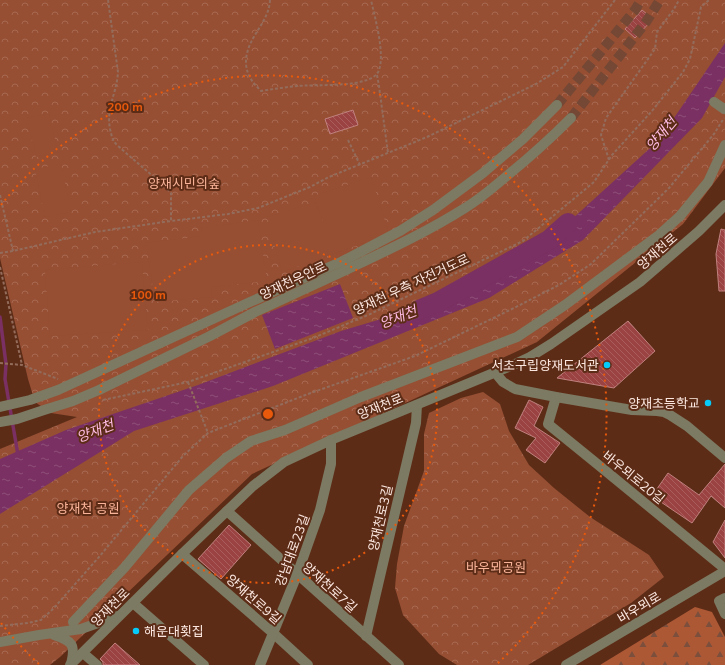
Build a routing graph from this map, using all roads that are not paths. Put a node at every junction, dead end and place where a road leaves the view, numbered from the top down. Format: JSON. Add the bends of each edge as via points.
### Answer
{"nodes":[{"id":1,"x":714,"y":102,"type":"dead end"},
{"id":2,"x":557,"y":105,"type":"tunnel mouth"},
{"id":3,"x":725,"y":108,"type":"edge"},
{"id":4,"x":571,"y":118,"type":"tunnel mouth"},
{"id":5,"x":725,"y":145,"type":"edge"},
{"id":6,"x":725,"y":205,"type":"edge"},
{"id":7,"x":345,"y":265,"type":"junction"},
{"id":8,"x":496,"y":372,"type":"junction"},
{"id":9,"x":556,"y":397,"type":"junction"},
{"id":10,"x":417,"y":405,"type":"junction"},
{"id":11,"x":0,"y":407,"type":"edge"},
{"id":12,"x":0,"y":422,"type":"edge"},
{"id":13,"x":331,"y":440,"type":"junction"},
{"id":14,"x":725,"y":458,"type":"edge"},
{"id":15,"x":227,"y":511,"type":"junction"},
{"id":16,"x":182,"y":554,"type":"junction"},
{"id":17,"x":725,"y":570,"type":"edge"},
{"id":18,"x":297,"y":575,"type":"junction"},
{"id":19,"x":725,"y":598,"type":"edge"},
{"id":20,"x":133,"y":603,"type":"junction"},
{"id":21,"x":122,"y":614,"type":"junction"},
{"id":22,"x":725,"y":614,"type":"edge"},
{"id":23,"x":73,"y":622,"type":"dead end"},
{"id":24,"x":273,"y":633,"type":"junction"},
{"id":25,"x":50,"y":634,"type":"junction"},
{"id":26,"x":366,"y":636,"type":"junction"},
{"id":27,"x":0,"y":642,"type":"edge"},
{"id":28,"x":83,"y":653,"type":"junction"},
{"id":29,"x":70,"y":664,"type":"edge"},
{"id":30,"x":97,"y":665,"type":"edge"},
{"id":31,"x":204,"y":665,"type":"edge"},
{"id":32,"x":260,"y":665,"type":"edge"},
{"id":33,"x":308,"y":665,"type":"edge"},
{"id":34,"x":399,"y":665,"type":"edge"},
{"id":35,"x":566,"y":665,"type":"edge"}],
"edges":[{"from":1,"to":3,"type":"street","via":[[724,110]]},
{"from":2,"to":7,"type":"street","name":"양재천우안로","via":[[523,139],[483,173],[439,205]]},
{"from":4,"to":7,"type":"street","name":"양재천우안로","via":[[530,158],[466,208],[393,248]]},
{"from":5,"to":23,"type":"street","via":[[708,182],[680,216],[653,240],[517,337],[361,397],[285,430],[251,441],[226,458],[189,490],[125,567]]},
{"from":6,"to":8,"type":"street","name":"양재천로","via":[[640,282],[551,344],[530,357]]},
{"from":7,"to":11,"type":"street","name":"양재천우안로","bridge":true,"via":[[250,302],[64,387],[30,400]]},
{"from":7,"to":12,"type":"street","name":"양재천우안로","bridge":true,"via":[[203,340],[99,390],[58,406]]},
{"from":8,"to":9,"type":"street","via":[[504,382],[515,389]]},
{"from":8,"to":10,"type":"street","name":"양재천로"},
{"from":9,"to":14,"type":"street","via":[[632,410],[664,412],[687,426]]},
{"from":9,"to":17,"type":"street","name":"바우뫼로20길","via":[[548,424]]},
{"from":10,"to":13,"type":"street","name":"양재천로"},
{"from":10,"to":26,"type":"street","name":"양재천로3길","via":[[416,423]]},
{"from":13,"to":15,"type":"street","name":"양재천로","via":[[284,462],[253,486]]},
{"from":13,"to":18,"type":"street","name":"강남대로23길","via":[[331,464],[320,510]]},
{"from":15,"to":16,"type":"street","name":"양재천로"},
{"from":15,"to":18,"type":"street","name":"양재천로7길"},
{"from":16,"to":20,"type":"street","name":"양재천로"},
{"from":16,"to":24,"type":"street","name":"양재천로9길"},
{"from":17,"to":35,"type":"street","name":"바우뫼로"},
{"from":18,"to":24,"type":"street","name":"강남대로23길"},
{"from":18,"to":26,"type":"street","name":"양재천로7길"},
{"from":19,"to":22,"type":"street","via":[[719,601]]},
{"from":20,"to":21,"type":"street","name":"양재천로"},
{"from":20,"to":31,"type":"street"},
{"from":21,"to":25,"type":"street","via":[[81,629]]},
{"from":21,"to":28,"type":"street","name":"양재천로"},
{"from":24,"to":32,"type":"street","name":"강남대로23길"},
{"from":24,"to":33,"type":"street","name":"양재천로9길"},
{"from":25,"to":27,"type":"street"},
{"from":25,"to":29,"type":"street","via":[[70,643],[74,654]]},
{"from":26,"to":34,"type":"street","name":"양재천로7길"},
{"from":28,"to":29,"type":"street","name":"양재천로"},
{"from":28,"to":30,"type":"street"}]}
